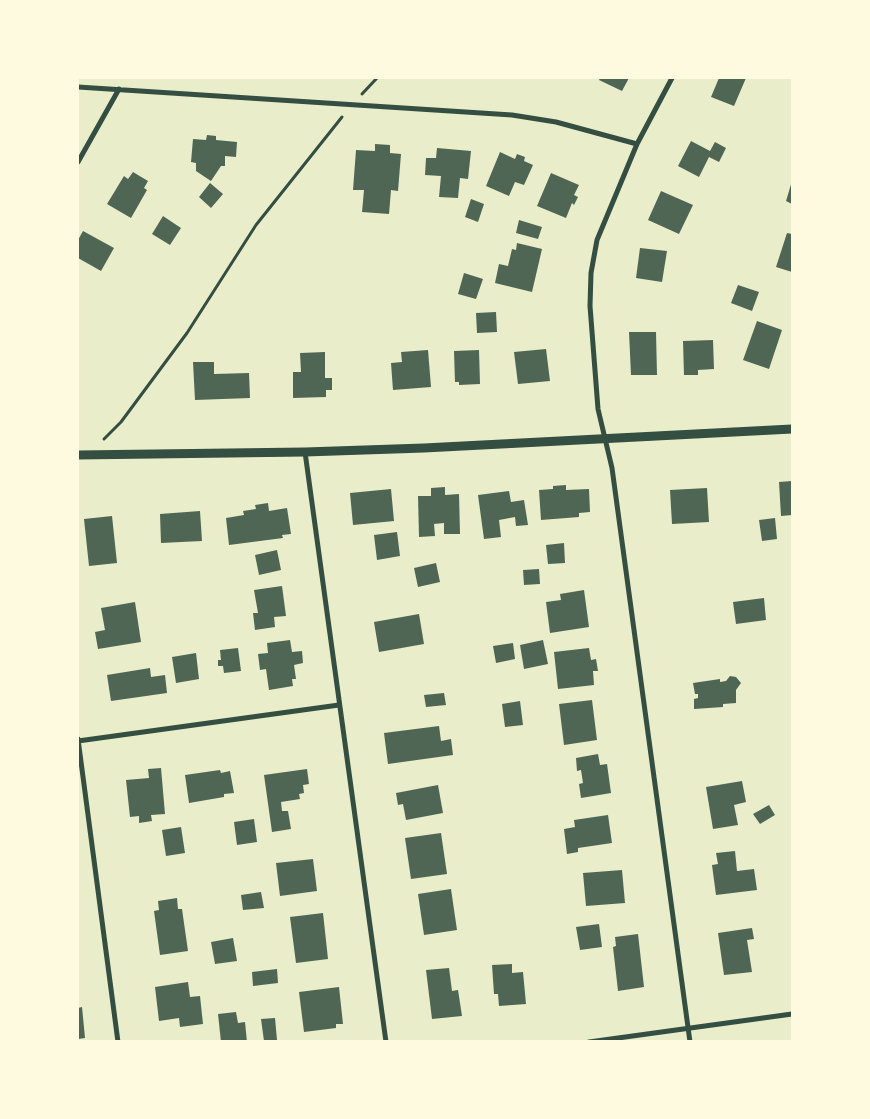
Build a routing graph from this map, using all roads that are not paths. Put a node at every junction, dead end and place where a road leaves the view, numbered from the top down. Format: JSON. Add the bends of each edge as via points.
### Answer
{"nodes":[{"id":1,"x":672,"y":78,"type":"edge"},
{"id":2,"x":78,"y":87,"type":"edge"},
{"id":3,"x":119,"y":89,"type":"junction"},
{"id":4,"x":637,"y":144,"type":"junction"},
{"id":5,"x":78,"y":162,"type":"edge"},
{"id":6,"x":792,"y":429,"type":"edge"},
{"id":7,"x":604,"y":438,"type":"junction"},
{"id":8,"x":305,"y":452,"type":"junction"},
{"id":9,"x":81,"y":454,"type":"edge"},
{"id":10,"x":339,"y":706,"type":"junction"},
{"id":11,"x":78,"y":740,"type":"edge"},
{"id":12,"x":792,"y":1014,"type":"edge"},
{"id":13,"x":689,"y":1028,"type":"junction"},
{"id":14,"x":118,"y":1042,"type":"edge"},
{"id":15,"x":386,"y":1042,"type":"edge"},
{"id":16,"x":590,"y":1042,"type":"edge"},
{"id":17,"x":690,"y":1042,"type":"edge"}],
"edges":[{"from":1,"to":4,"type":"street"},
{"from":2,"to":3,"type":"street"},
{"from":3,"to":4,"type":"street","via":[[512,115],[556,122]]},
{"from":3,"to":5,"type":"street"},
{"from":4,"to":7,"type":"street","via":[[597,240],[591,273],[598,410]]},
{"from":6,"to":7,"type":"street"},
{"from":7,"to":8,"type":"street"},
{"from":7,"to":13,"type":"street","via":[[612,470]]},
{"from":8,"to":9,"type":"street"},
{"from":8,"to":10,"type":"street"},
{"from":10,"to":11,"type":"street"},
{"from":10,"to":15,"type":"street"},
{"from":11,"to":14,"type":"street"},
{"from":12,"to":13,"type":"street"},
{"from":13,"to":16,"type":"street"},
{"from":13,"to":17,"type":"street"}]}
